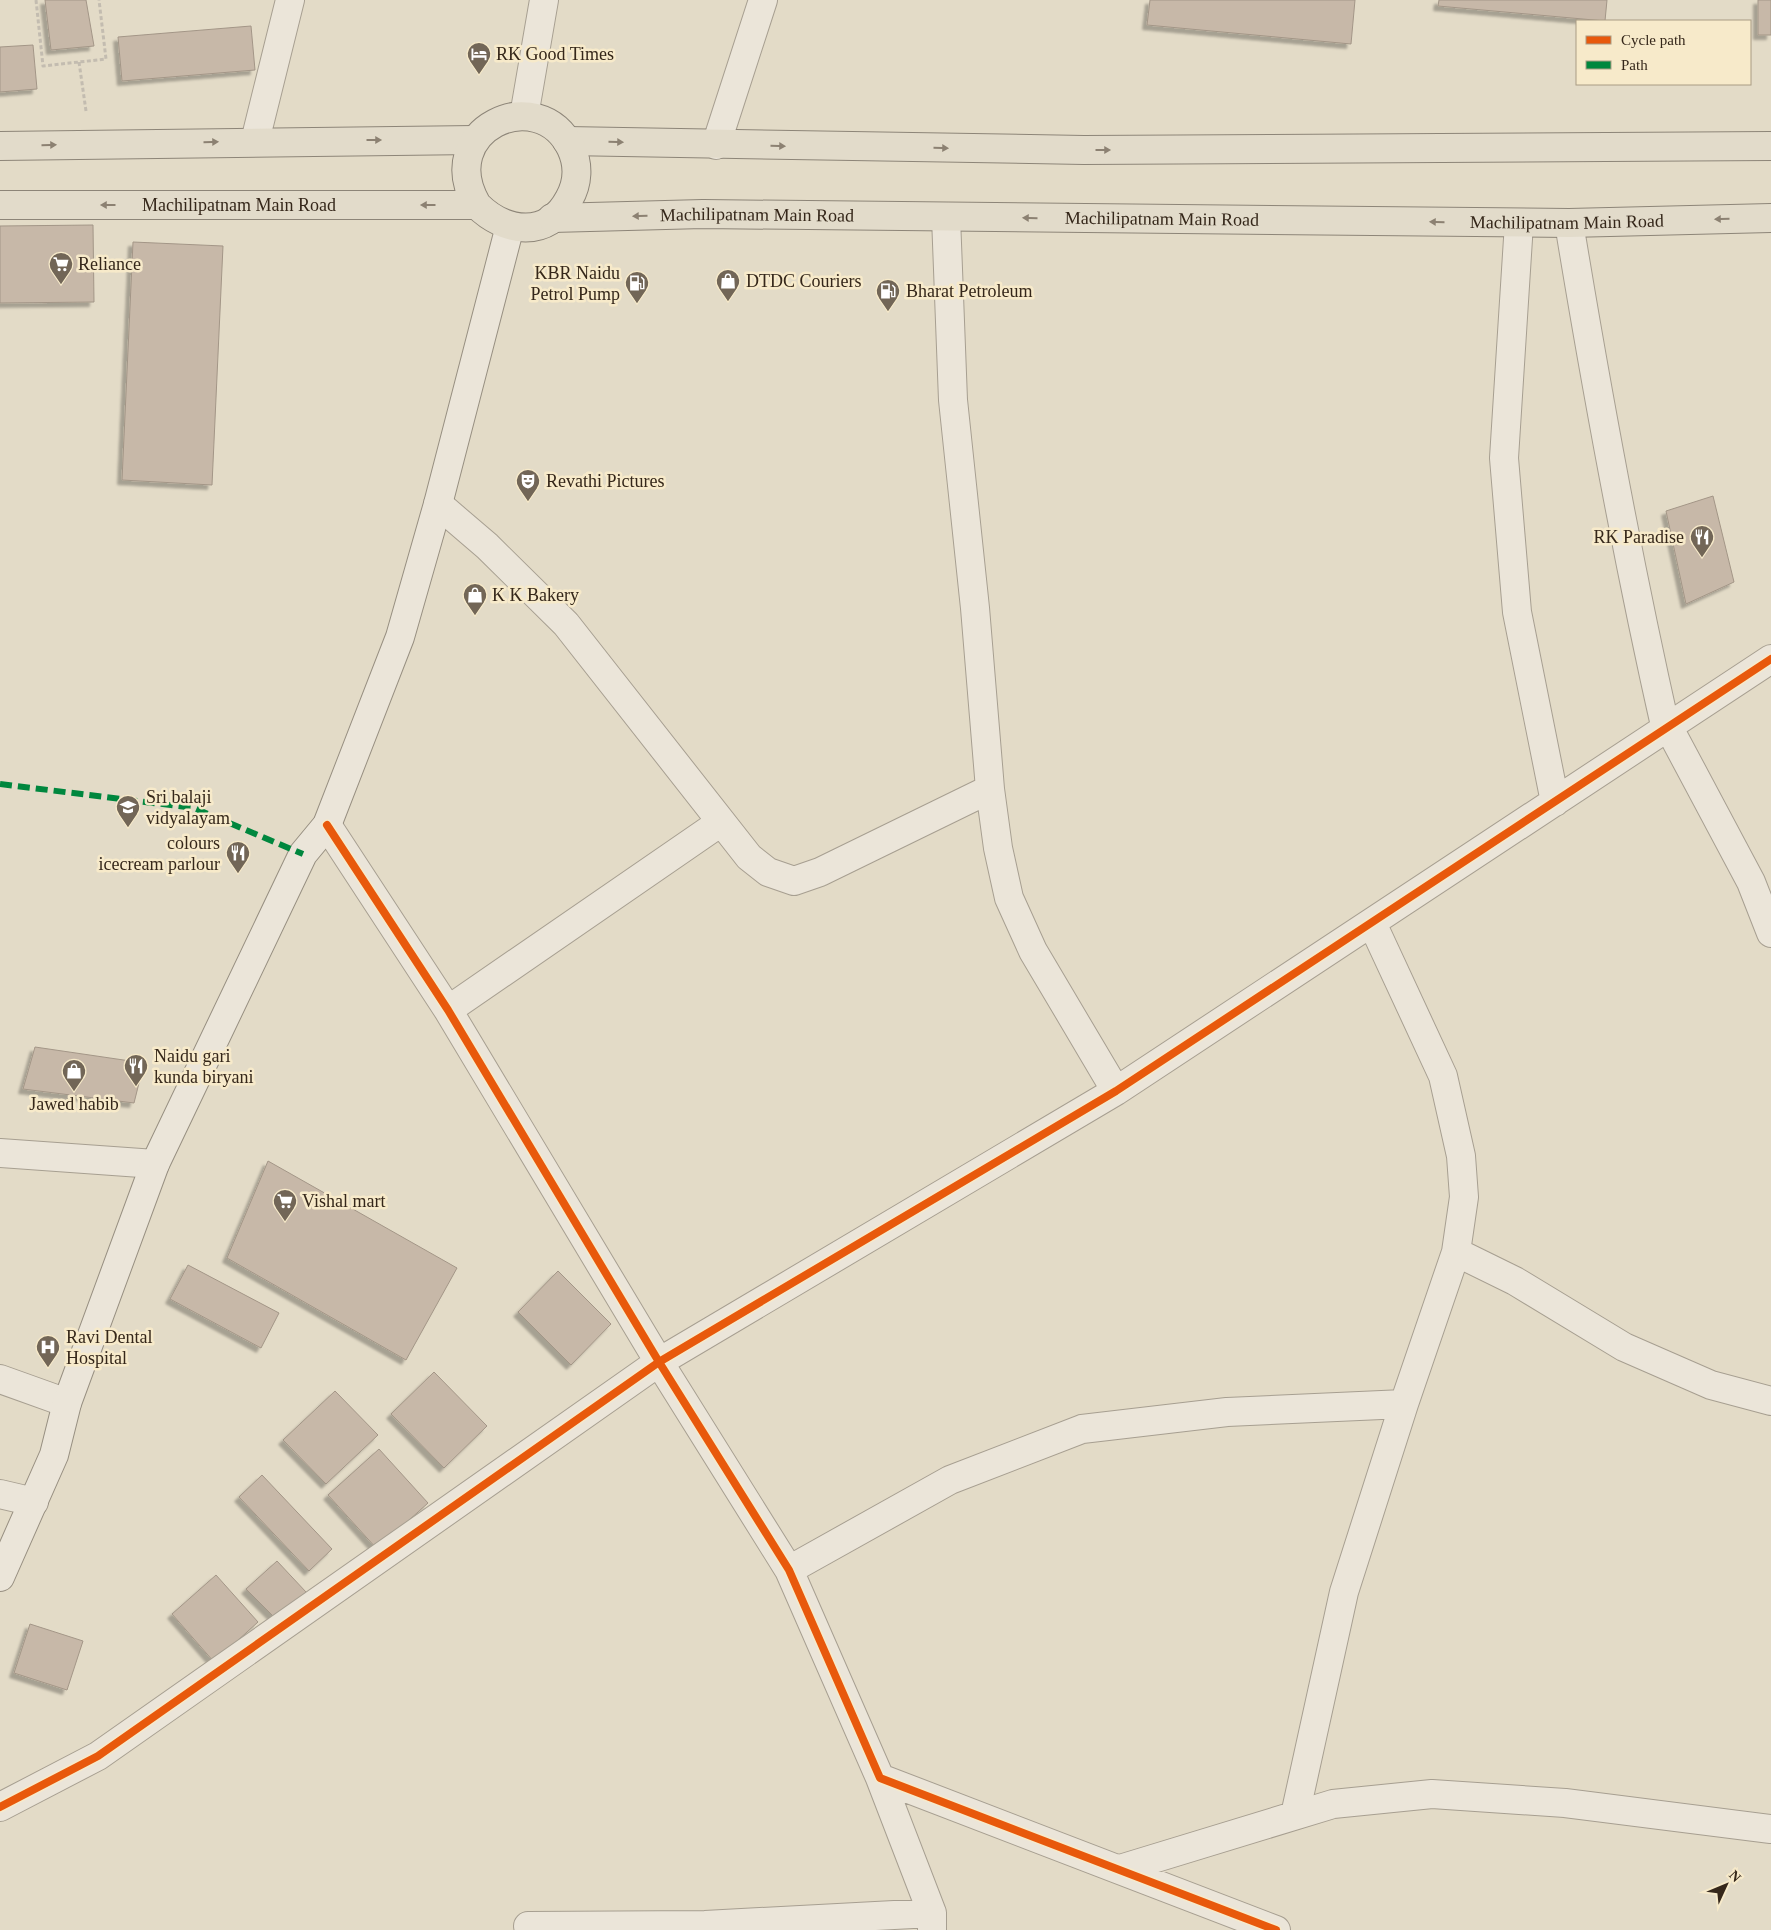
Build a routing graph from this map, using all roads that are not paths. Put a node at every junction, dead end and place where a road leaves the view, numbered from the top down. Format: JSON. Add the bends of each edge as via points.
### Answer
{"nodes":[{"id":1,"x":290,"y":0,"type":"edge"},
{"id":2,"x":544,"y":0,"type":"edge"},
{"id":3,"x":763,"y":0,"type":"edge"},
{"id":4,"x":524,"y":116,"type":"junction"},
{"id":5,"x":475,"y":140,"type":"junction"},
{"id":6,"x":255,"y":141,"type":"junction"},
{"id":7,"x":567,"y":141,"type":"junction"},
{"id":8,"x":716,"y":145,"type":"junction"},
{"id":9,"x":0,"y":146,"type":"edge"},
{"id":10,"x":1771,"y":146,"type":"edge"},
{"id":11,"x":0,"y":205,"type":"edge"},
{"id":12,"x":477,"y":205,"type":"junction"},
{"id":13,"x":946,"y":217,"type":"junction"},
{"id":14,"x":552,"y":218,"type":"junction"},
{"id":15,"x":1771,"y":218,"type":"edge"},
{"id":16,"x":1519,"y":223,"type":"junction"},
{"id":17,"x":1569,"y":223,"type":"junction"},
{"id":18,"x":510,"y":226,"type":"junction"},
{"id":19,"x":438,"y":504,"type":"junction"},
{"id":20,"x":1771,"y":659,"type":"edge"},
{"id":21,"x":1667,"y":729,"type":"junction"},
{"id":22,"x":990,"y":789,"type":"junction"},
{"id":23,"x":1555,"y":802,"type":"junction"},
{"id":24,"x":721,"y":822,"type":"junction"},
{"id":25,"x":327,"y":825,"type":"junction"},
{"id":26,"x":1372,"y":923,"type":"junction"},
{"id":27,"x":1771,"y":933,"type":"edge"},
{"id":28,"x":448,"y":1010,"type":"junction"},
{"id":29,"x":1116,"y":1092,"type":"junction"},
{"id":30,"x":0,"y":1153,"type":"edge"},
{"id":31,"x":155,"y":1164,"type":"junction"},
{"id":32,"x":1456,"y":1252,"type":"junction"},
{"id":33,"x":659,"y":1362,"type":"junction"},
{"id":34,"x":0,"y":1379,"type":"edge"},
{"id":35,"x":1771,"y":1401,"type":"edge"},
{"id":36,"x":67,"y":1403,"type":"junction"},
{"id":37,"x":1404,"y":1404,"type":"junction"},
{"id":38,"x":0,"y":1494,"type":"edge"},
{"id":39,"x":34,"y":1502,"type":"junction"},
{"id":40,"x":789,"y":1570,"type":"junction"},
{"id":41,"x":0,"y":1577,"type":"edge"},
{"id":42,"x":880,"y":1778,"type":"junction"},
{"id":43,"x":0,"y":1807,"type":"edge"},
{"id":44,"x":1295,"y":1816,"type":"junction"},
{"id":45,"x":1771,"y":1829,"type":"edge"},
{"id":46,"x":1120,"y":1869,"type":"junction"},
{"id":47,"x":932,"y":1921,"type":"edge"},
{"id":48,"x":528,"y":1926,"type":"dead end"},
{"id":49,"x":1276,"y":1930,"type":"edge"}],
"edges":[{"from":1,"to":6,"type":"street"},
{"from":2,"to":4,"type":"street"},
{"from":3,"to":8,"type":"street"},
{"from":4,"to":5,"type":"main road","name":"Machilipatnam Main Road","via":[[505,118],[488,126]]},
{"from":4,"to":7,"type":"main road","name":"Machilipatnam Main Road","via":[[540,119],[556,128]]},
{"from":6,"to":5,"type":"main road","one_way":true},
{"from":5,"to":12,"type":"main road","name":"Machilipatnam Main Road","via":[[465,172],[468,190]]},
{"from":9,"to":6,"type":"main road","one_way":true},
{"from":7,"to":8,"type":"main road","one_way":true},
{"from":7,"to":14,"type":"main road","name":"Machilipatnam Main Road","via":[[575,157],[574,191]]},
{"from":8,"to":10,"type":"main road","one_way":true,"via":[[1084,150]]},
{"from":12,"to":11,"type":"main road","name":"Machilipatnam Main Road","one_way":true},
{"from":12,"to":18,"type":"main road","name":"Machilipatnam Main Road","via":[[490,218]]},
{"from":13,"to":14,"type":"main road","name":"Machilipatnam Main Road","one_way":true,"via":[[703,214]]},
{"from":16,"to":13,"type":"main road","name":"Machilipatnam Main Road","one_way":true},
{"from":13,"to":22,"type":"street","via":[[953,400]]},
{"from":14,"to":18,"type":"main road","name":"Machilipatnam Main Road","via":[[525,228]]},
{"from":15,"to":17,"type":"main road","name":"Machilipatnam Main Road","one_way":true},
{"from":16,"to":17,"type":"main road","name":"Machilipatnam Main Road"},
{"from":16,"to":23,"type":"street","via":[[1504,458],[1517,612]]},
{"from":17,"to":21,"type":"street","via":[[1597,392],[1639,610]]},
{"from":18,"to":19,"type":"street"},
{"from":19,"to":24,"type":"street","via":[[487,546],[566,624]]},
{"from":19,"to":25,"type":"street","via":[[400,637]]},
{"from":20,"to":21,"type":"street"},
{"from":21,"to":23,"type":"street"},
{"from":21,"to":27,"type":"street","via":[[1751,882]]},
{"from":22,"to":24,"type":"street","via":[[820,872],[794,881],[768,872],[749,857]]},
{"from":22,"to":29,"type":"street","via":[[1009,898],[1033,951]]},
{"from":23,"to":26,"type":"street"},
{"from":24,"to":28,"type":"street"},
{"from":25,"to":28,"type":"street"},
{"from":25,"to":31,"type":"street","via":[[303,854]]},
{"from":26,"to":29,"type":"street"},
{"from":26,"to":32,"type":"street","via":[[1444,1076],[1462,1156],[1464,1197]]},
{"from":28,"to":33,"type":"street"},
{"from":29,"to":33,"type":"street"},
{"from":30,"to":31,"type":"street"},
{"from":31,"to":36,"type":"street"},
{"from":32,"to":35,"type":"street","via":[[1515,1281],[1624,1347],[1712,1386]]},
{"from":32,"to":37,"type":"street"},
{"from":33,"to":40,"type":"street"},
{"from":33,"to":43,"type":"street","via":[[98,1756]]},
{"from":34,"to":36,"type":"street"},
{"from":36,"to":39,"type":"street","via":[[54,1455]]},
{"from":37,"to":40,"type":"street","via":[[1227,1412],[1082,1429],[950,1480]]},
{"from":37,"to":44,"type":"street","via":[[1344,1592]]},
{"from":38,"to":39,"type":"street"},
{"from":39,"to":41,"type":"street"},
{"from":40,"to":42,"type":"street"},
{"from":42,"to":46,"type":"street"},
{"from":42,"to":47,"type":"street"},
{"from":44,"to":45,"type":"street","via":[[1333,1804],[1432,1794],[1565,1803]]},
{"from":44,"to":46,"type":"street"},
{"from":46,"to":49,"type":"street"},
{"from":47,"to":48,"type":"street"}]}
